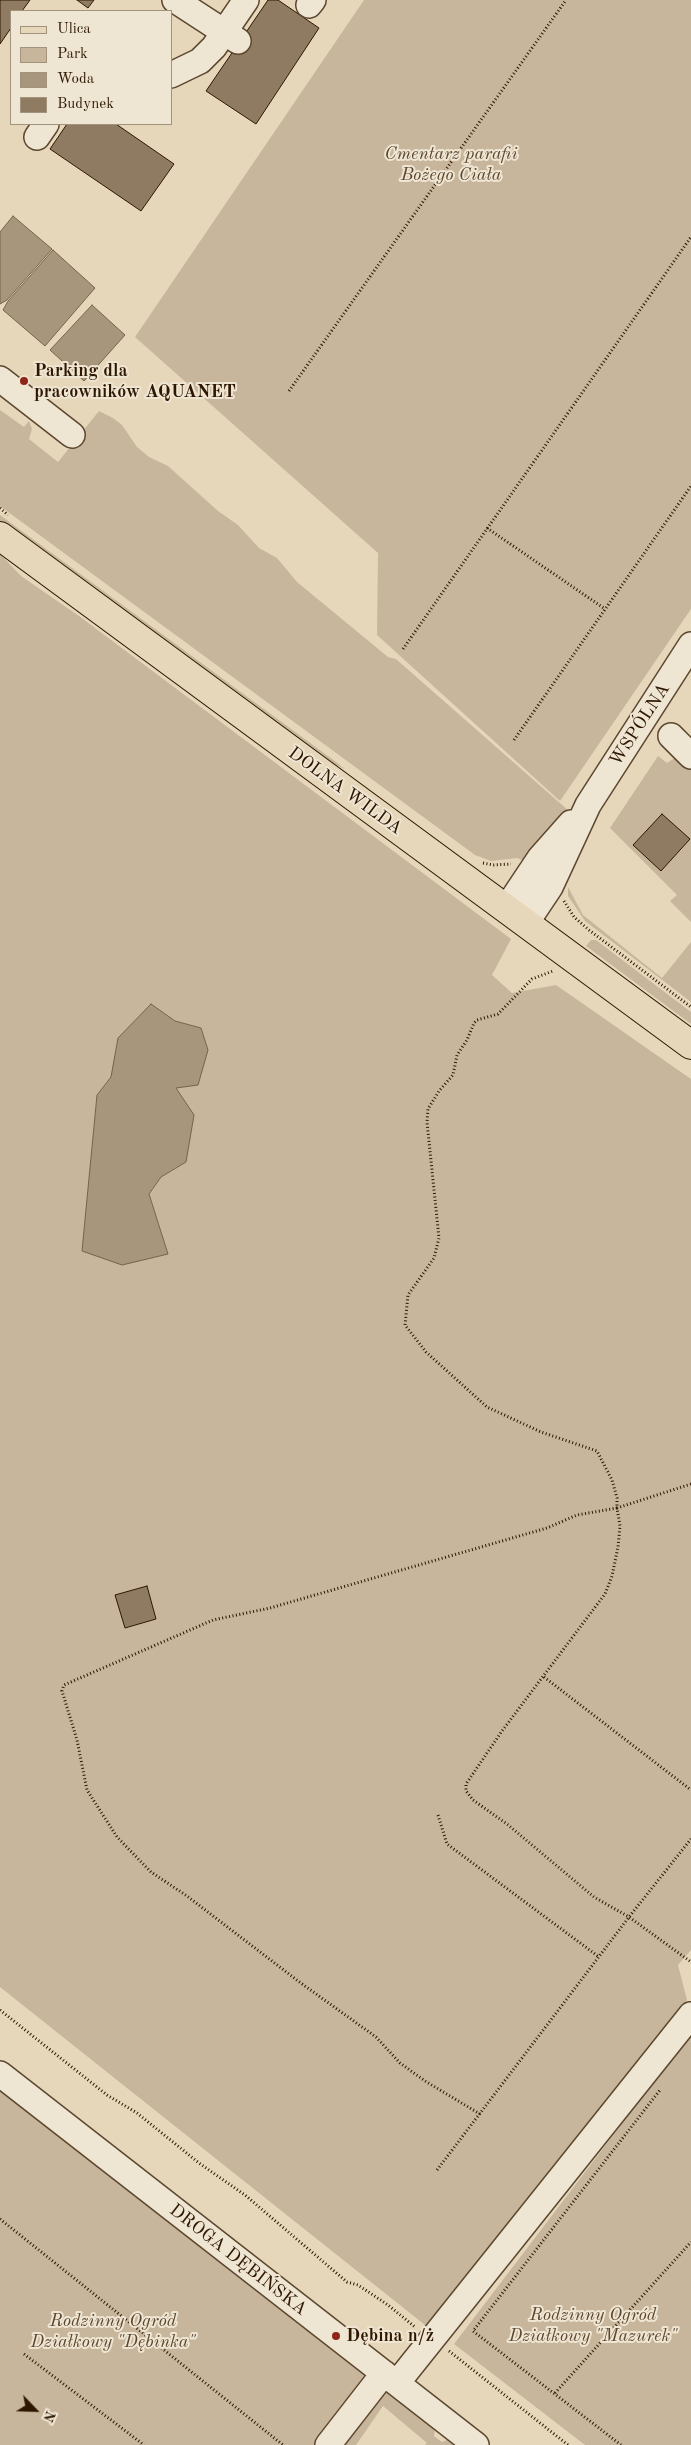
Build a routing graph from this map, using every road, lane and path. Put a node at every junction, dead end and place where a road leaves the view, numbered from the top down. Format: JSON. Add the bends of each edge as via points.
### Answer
{"nodes":[{"id":1,"x":175,"y":0,"type":"edge"},
{"id":2,"x":246,"y":0,"type":"edge"},
{"id":3,"x":566,"y":0,"type":"edge"},
{"id":4,"x":232,"y":37,"type":"junction"},
{"id":5,"x":172,"y":75,"type":"edge"},
{"id":6,"x":691,"y":237,"type":"edge"},
{"id":7,"x":0,"y":379,"type":"edge"},
{"id":8,"x":289,"y":391,"type":"dead end"},
{"id":9,"x":72,"y":436,"type":"dead end"},
{"id":10,"x":691,"y":486,"type":"edge"},
{"id":11,"x":0,"y":508,"type":"edge"},
{"id":12,"x":8,"y":528,"type":"edge"},
{"id":13,"x":487,"y":528,"type":"junction"},
{"id":14,"x":605,"y":609,"type":"junction"},
{"id":15,"x":691,"y":645,"type":"edge"},
{"id":16,"x":403,"y":649,"type":"dead end"},
{"id":17,"x":671,"y":736,"type":"dead end"},
{"id":18,"x":514,"y":740,"type":"dead end"},
{"id":19,"x":691,"y":756,"type":"edge"},
{"id":20,"x":588,"y":805,"type":"junction"},
{"id":21,"x":479,"y":862,"type":"dead end"},
{"id":22,"x":529,"y":875,"type":"junction"},
{"id":23,"x":550,"y":887,"type":"junction"},
{"id":24,"x":516,"y":916,"type":"junction"},
{"id":25,"x":589,"y":930,"type":"junction"},
{"id":26,"x":577,"y":946,"type":"junction"},
{"id":27,"x":691,"y":1007,"type":"edge"},
{"id":28,"x":691,"y":1045,"type":"edge"},
{"id":29,"x":691,"y":1484,"type":"edge"},
{"id":30,"x":617,"y":1508,"type":"junction"},
{"id":31,"x":544,"y":1677,"type":"junction"},
{"id":32,"x":691,"y":1790,"type":"edge"},
{"id":33,"x":438,"y":1815,"type":"dead end"},
{"id":34,"x":691,"y":1839,"type":"edge"},
{"id":35,"x":629,"y":1917,"type":"junction"},
{"id":36,"x":599,"y":1957,"type":"junction"},
{"id":37,"x":691,"y":1962,"type":"edge"},
{"id":38,"x":0,"y":2010,"type":"edge"},
{"id":39,"x":691,"y":2015,"type":"edge"},
{"id":40,"x":0,"y":2074,"type":"edge"},
{"id":41,"x":661,"y":2090,"type":"dead end"},
{"id":42,"x":480,"y":2114,"type":"junction"},
{"id":43,"x":437,"y":2170,"type":"dead end"},
{"id":44,"x":0,"y":2219,"type":"edge"},
{"id":45,"x":691,"y":2242,"type":"edge"},
{"id":46,"x":433,"y":2338,"type":"junction"},
{"id":47,"x":24,"y":2354,"type":"dead end"},
{"id":48,"x":390,"y":2378,"type":"junction"},
{"id":49,"x":555,"y":2393,"type":"junction"},
{"id":50,"x":144,"y":2445,"type":"edge"},
{"id":51,"x":283,"y":2445,"type":"edge"},
{"id":52,"x":328,"y":2445,"type":"edge"},
{"id":53,"x":476,"y":2445,"type":"edge"},
{"id":54,"x":568,"y":2445,"type":"edge"},
{"id":55,"x":620,"y":2445,"type":"edge"}],
"edges":[{"from":1,"to":4,"type":"street"},
{"from":2,"to":4,"type":"street"},
{"from":3,"to":8,"type":"path"},
{"from":4,"to":5,"type":"street","via":[[200,61]]},
{"from":6,"to":13,"type":"path"},
{"from":7,"to":9,"type":"street"},
{"from":10,"to":14,"type":"path"},
{"from":11,"to":12,"type":"path"},
{"from":12,"to":24,"type":"main road","name":"DOLNA WILDA"},
{"from":13,"to":14,"type":"path"},
{"from":13,"to":16,"type":"path"},
{"from":14,"to":18,"type":"path"},
{"from":15,"to":20,"type":"street","name":"WSPÓLNA"},
{"from":17,"to":19,"type":"street"},
{"from":20,"to":22,"type":"street","name":"WSPÓLNA","via":[[540,858]]},
{"from":20,"to":23,"type":"street","name":"WSPÓLNA"},
{"from":21,"to":22,"type":"path","via":[[509,864]]},
{"from":22,"to":24,"type":"street","name":"WSPÓLNA"},
{"from":23,"to":24,"type":"street","name":"WSPÓLNA"},
{"from":23,"to":25,"type":"path","via":[[563,895],[569,909]]},
{"from":24,"to":26,"type":"main road","name":"DOLNA WILDA"},
{"from":25,"to":26,"type":"path"},
{"from":25,"to":27,"type":"path"},
{"from":26,"to":28,"type":"main road","name":"DOLNA WILDA"},
{"from":26,"to":30,"type":"path","via":[[562,962],[559,971],[540,974],[498,1014],[474,1023],[457,1055],[453,1075],[428,1109],[440,1238],[434,1258],[408,1295],[406,1325],[426,1352],[487,1407],[541,1432],[597,1451],[612,1480]]},
{"from":29,"to":30,"type":"path"},
{"from":30,"to":31,"type":"path","via":[[620,1526],[618,1547],[605,1594]]},
{"from":30,"to":42,"type":"path","via":[[576,1515],[547,1528],[270,1608],[213,1620],[64,1685],[62,1692],[77,1740],[87,1790],[117,1837],[151,1872],[376,2037],[400,2063]]},
{"from":31,"to":32,"type":"path"},
{"from":31,"to":35,"type":"path","via":[[476,1769],[466,1784],[466,1791],[594,1897]]},
{"from":33,"to":36,"type":"path","via":[[447,1844]]},
{"from":34,"to":35,"type":"path"},
{"from":35,"to":36,"type":"path"},
{"from":35,"to":37,"type":"path"},
{"from":36,"to":42,"type":"path"},
{"from":38,"to":46,"type":"path","via":[[107,2095],[137,2113],[259,2206],[346,2282],[358,2285]]},
{"from":39,"to":46,"type":"street"},
{"from":40,"to":48,"type":"street","name":"DROGA DĘBIŃSKA"},
{"from":41,"to":49,"type":"path","via":[[473,2331]]},
{"from":42,"to":43,"type":"path"},
{"from":44,"to":51,"type":"path"},
{"from":45,"to":49,"type":"path"},
{"from":46,"to":48,"type":"street"},
{"from":46,"to":54,"type":"path"},
{"from":47,"to":50,"type":"path"},
{"from":48,"to":52,"type":"street"},
{"from":48,"to":53,"type":"street","name":"DROGA DĘBIŃSKA"},
{"from":49,"to":55,"type":"path"}]}
